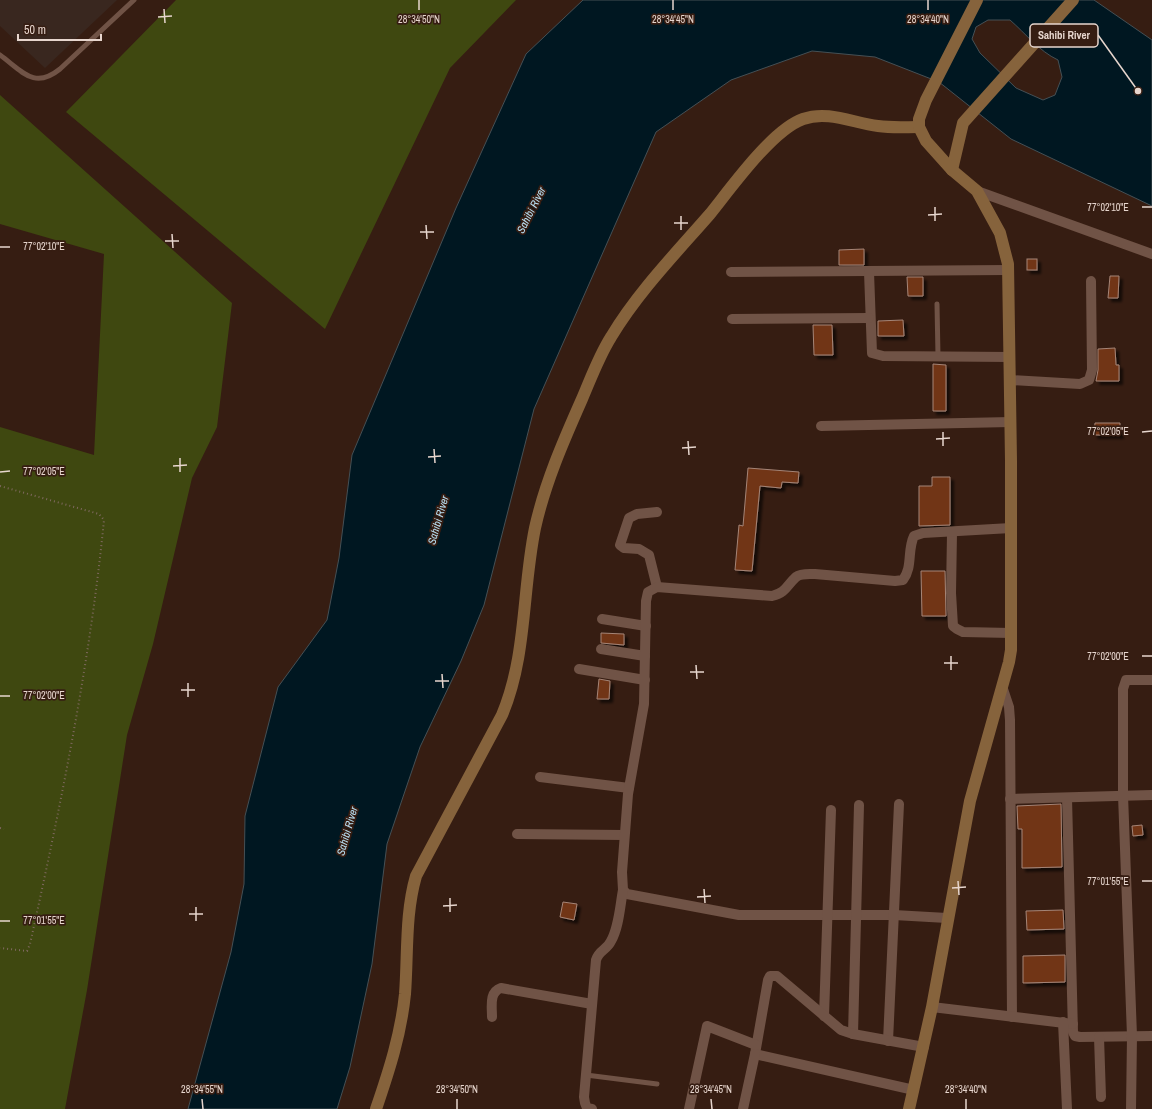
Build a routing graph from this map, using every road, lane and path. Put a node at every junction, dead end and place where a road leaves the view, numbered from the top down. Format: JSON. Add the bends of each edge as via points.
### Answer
{"nodes":[{"id":1,"x":134,"y":0,"type":"edge"},
{"id":2,"x":978,"y":0,"type":"edge"},
{"id":3,"x":1073,"y":0,"type":"edge"},
{"id":4,"x":0,"y":55,"type":"edge"},
{"id":5,"x":919,"y":127,"type":"junction"},
{"id":6,"x":952,"y":170,"type":"junction"},
{"id":7,"x":977,"y":191,"type":"junction"},
{"id":8,"x":1152,"y":254,"type":"edge"},
{"id":9,"x":1008,"y":270,"type":"junction"},
{"id":10,"x":731,"y":272,"type":"dead end"},
{"id":11,"x":869,"y":272,"type":"junction"},
{"id":12,"x":1091,"y":281,"type":"dead end"},
{"id":13,"x":937,"y":304,"type":"dead end"},
{"id":14,"x":869,"y":318,"type":"junction"},
{"id":15,"x":732,"y":319,"type":"dead end"},
{"id":16,"x":938,"y":356,"type":"junction"},
{"id":17,"x":1010,"y":357,"type":"junction"},
{"id":18,"x":1010,"y":380,"type":"junction"},
{"id":19,"x":1011,"y":422,"type":"junction"},
{"id":20,"x":821,"y":426,"type":"dead end"},
{"id":21,"x":0,"y":486,"type":"edge"},
{"id":22,"x":657,"y":512,"type":"dead end"},
{"id":23,"x":1011,"y":528,"type":"junction"},
{"id":24,"x":952,"y":533,"type":"junction"},
{"id":25,"x":656,"y":587,"type":"junction"},
{"id":26,"x":602,"y":619,"type":"dead end"},
{"id":27,"x":646,"y":626,"type":"junction"},
{"id":28,"x":1011,"y":633,"type":"junction"},
{"id":29,"x":601,"y":649,"type":"dead end"},
{"id":30,"x":645,"y":656,"type":"junction"},
{"id":31,"x":579,"y":669,"type":"dead end"},
{"id":32,"x":644,"y":680,"type":"junction"},
{"id":33,"x":1152,"y":680,"type":"edge"},
{"id":34,"x":1002,"y":686,"type":"junction"},
{"id":35,"x":540,"y":777,"type":"dead end"},
{"id":36,"x":629,"y":788,"type":"junction"},
{"id":37,"x":1152,"y":795,"type":"edge"},
{"id":38,"x":1123,"y":796,"type":"junction"},
{"id":39,"x":1067,"y":798,"type":"junction"},
{"id":40,"x":1010,"y":799,"type":"junction"},
{"id":41,"x":899,"y":804,"type":"dead end"},
{"id":42,"x":859,"y":805,"type":"dead end"},
{"id":43,"x":831,"y":810,"type":"dead end"},
{"id":44,"x":0,"y":828,"type":"edge"},
{"id":45,"x":4,"y":829,"type":"dead end"},
{"id":46,"x":517,"y":834,"type":"dead end"},
{"id":47,"x":624,"y":835,"type":"junction"},
{"id":48,"x":623,"y":890,"type":"junction"},
{"id":49,"x":894,"y":915,"type":"junction"},
{"id":50,"x":826,"y":916,"type":"junction"},
{"id":51,"x":857,"y":916,"type":"junction"},
{"id":52,"x":947,"y":918,"type":"junction"},
{"id":53,"x":0,"y":948,"type":"edge"},
{"id":54,"x":592,"y":1004,"type":"junction"},
{"id":55,"x":932,"y":1007,"type":"junction"},
{"id":56,"x":824,"y":1016,"type":"junction"},
{"id":57,"x":492,"y":1017,"type":"dead end"},
{"id":58,"x":1012,"y":1017,"type":"junction"},
{"id":59,"x":1068,"y":1023,"type":"junction"},
{"id":60,"x":853,"y":1034,"type":"junction"},
{"id":61,"x":1132,"y":1036,"type":"junction"},
{"id":62,"x":1152,"y":1036,"type":"edge"},
{"id":63,"x":1099,"y":1037,"type":"junction"},
{"id":64,"x":888,"y":1041,"type":"junction"},
{"id":65,"x":924,"y":1047,"type":"junction"},
{"id":66,"x":756,"y":1050,"type":"junction"},
{"id":67,"x":586,"y":1075,"type":"junction"},
{"id":68,"x":657,"y":1084,"type":"dead end"},
{"id":69,"x":914,"y":1090,"type":"junction"},
{"id":70,"x":1101,"y":1098,"type":"dead end"},
{"id":71,"x":376,"y":1109,"type":"edge"},
{"id":72,"x":592,"y":1109,"type":"edge"},
{"id":73,"x":689,"y":1109,"type":"edge"},
{"id":74,"x":743,"y":1109,"type":"edge"},
{"id":75,"x":909,"y":1109,"type":"edge"},
{"id":76,"x":1067,"y":1109,"type":"edge"},
{"id":77,"x":1131,"y":1109,"type":"edge"}],
"edges":[{"from":1,"to":4,"type":"lane","via":[[60,69],[46,78],[33,78]]},
{"from":2,"to":5,"type":"street","via":[[926,100],[919,119]]},
{"from":3,"to":6,"type":"street","via":[[963,122]]},
{"from":5,"to":6,"type":"street","via":[[926,140]]},
{"from":5,"to":71,"type":"street","via":[[878,126],[831,116],[819,116],[803,119],[776,135],[633,305],[600,356],[555,461],[543,496],[528,576],[518,665],[510,698],[416,876],[410,904],[404,995],[393,1059]]},
{"from":6,"to":7,"type":"street"},
{"from":7,"to":8,"type":"street"},
{"from":7,"to":9,"type":"street","via":[[1000,233],[1006,251]]},
{"from":9,"to":11,"type":"street"},
{"from":9,"to":17,"type":"street"},
{"from":10,"to":11,"type":"street"},
{"from":11,"to":14,"type":"street"},
{"from":12,"to":18,"type":"street","via":[[1092,370],[1089,380],[1080,384]]},
{"from":13,"to":16,"type":"lane"},
{"from":14,"to":15,"type":"street"},
{"from":14,"to":16,"type":"street","via":[[872,353],[882,356]]},
{"from":16,"to":17,"type":"street"},
{"from":17,"to":18,"type":"street"},
{"from":18,"to":19,"type":"street"},
{"from":19,"to":20,"type":"street"},
{"from":19,"to":23,"type":"street"},
{"from":21,"to":53,"type":"path","via":[[99,514],[104,520],[91,624],[60,810],[30,944],[27,951]]},
{"from":22,"to":25,"type":"street","via":[[637,514],[629,518],[620,545],[624,548],[639,549],[649,555]]},
{"from":23,"to":24,"type":"street"},
{"from":23,"to":28,"type":"street"},
{"from":24,"to":25,"type":"street","via":[[923,533],[914,536],[910,543],[908,574],[903,580],[802,575],[796,577],[781,594],[772,596]]},
{"from":24,"to":28,"type":"street","via":[[954,626],[963,632]]},
{"from":25,"to":27,"type":"street","via":[[648,592]]},
{"from":26,"to":27,"type":"street"},
{"from":27,"to":30,"type":"street"},
{"from":28,"to":34,"type":"street","via":[[1009,662]]},
{"from":29,"to":30,"type":"street"},
{"from":30,"to":32,"type":"street"},
{"from":31,"to":32,"type":"street"},
{"from":32,"to":36,"type":"street","via":[[642,718]]},
{"from":33,"to":38,"type":"street","via":[[1131,679],[1123,683]]},
{"from":34,"to":40,"type":"street","via":[[1009,707],[1010,720]]},
{"from":34,"to":52,"type":"street","via":[[970,801]]},
{"from":35,"to":36,"type":"street"},
{"from":36,"to":47,"type":"street"},
{"from":37,"to":38,"type":"street"},
{"from":38,"to":39,"type":"street"},
{"from":38,"to":61,"type":"street"},
{"from":39,"to":40,"type":"street"},
{"from":39,"to":59,"type":"street"},
{"from":40,"to":58,"type":"street"},
{"from":41,"to":49,"type":"street"},
{"from":42,"to":51,"type":"street"},
{"from":43,"to":50,"type":"street"},
{"from":44,"to":45,"type":"path"},
{"from":46,"to":47,"type":"street"},
{"from":47,"to":48,"type":"street"},
{"from":48,"to":50,"type":"street","via":[[638,897],[739,914]]},
{"from":48,"to":54,"type":"street","via":[[613,936],[608,946],[598,954]]},
{"from":49,"to":51,"type":"street"},
{"from":49,"to":52,"type":"street"},
{"from":49,"to":64,"type":"street"},
{"from":50,"to":51,"type":"street"},
{"from":50,"to":56,"type":"street"},
{"from":51,"to":60,"type":"street"},
{"from":52,"to":55,"type":"street"},
{"from":54,"to":57,"type":"street","via":[[501,988],[496,989],[493,994]]},
{"from":54,"to":67,"type":"street"},
{"from":55,"to":58,"type":"street"},
{"from":55,"to":65,"type":"street"},
{"from":56,"to":60,"type":"street","via":[[841,1030]]},
{"from":56,"to":66,"type":"street","via":[[777,976],[770,976]]},
{"from":58,"to":59,"type":"street"},
{"from":59,"to":63,"type":"street","via":[[1075,1036]]},
{"from":59,"to":76,"type":"street"},
{"from":60,"to":64,"type":"street"},
{"from":61,"to":62,"type":"street"},
{"from":61,"to":63,"type":"street"},
{"from":61,"to":77,"type":"street"},
{"from":63,"to":70,"type":"street"},
{"from":64,"to":65,"type":"street"},
{"from":65,"to":69,"type":"street"},
{"from":66,"to":69,"type":"street"},
{"from":66,"to":73,"type":"street","via":[[707,1026]]},
{"from":66,"to":74,"type":"street"},
{"from":67,"to":68,"type":"lane"},
{"from":67,"to":72,"type":"street","via":[[584,1103],[587,1108]]},
{"from":69,"to":75,"type":"street"}]}
